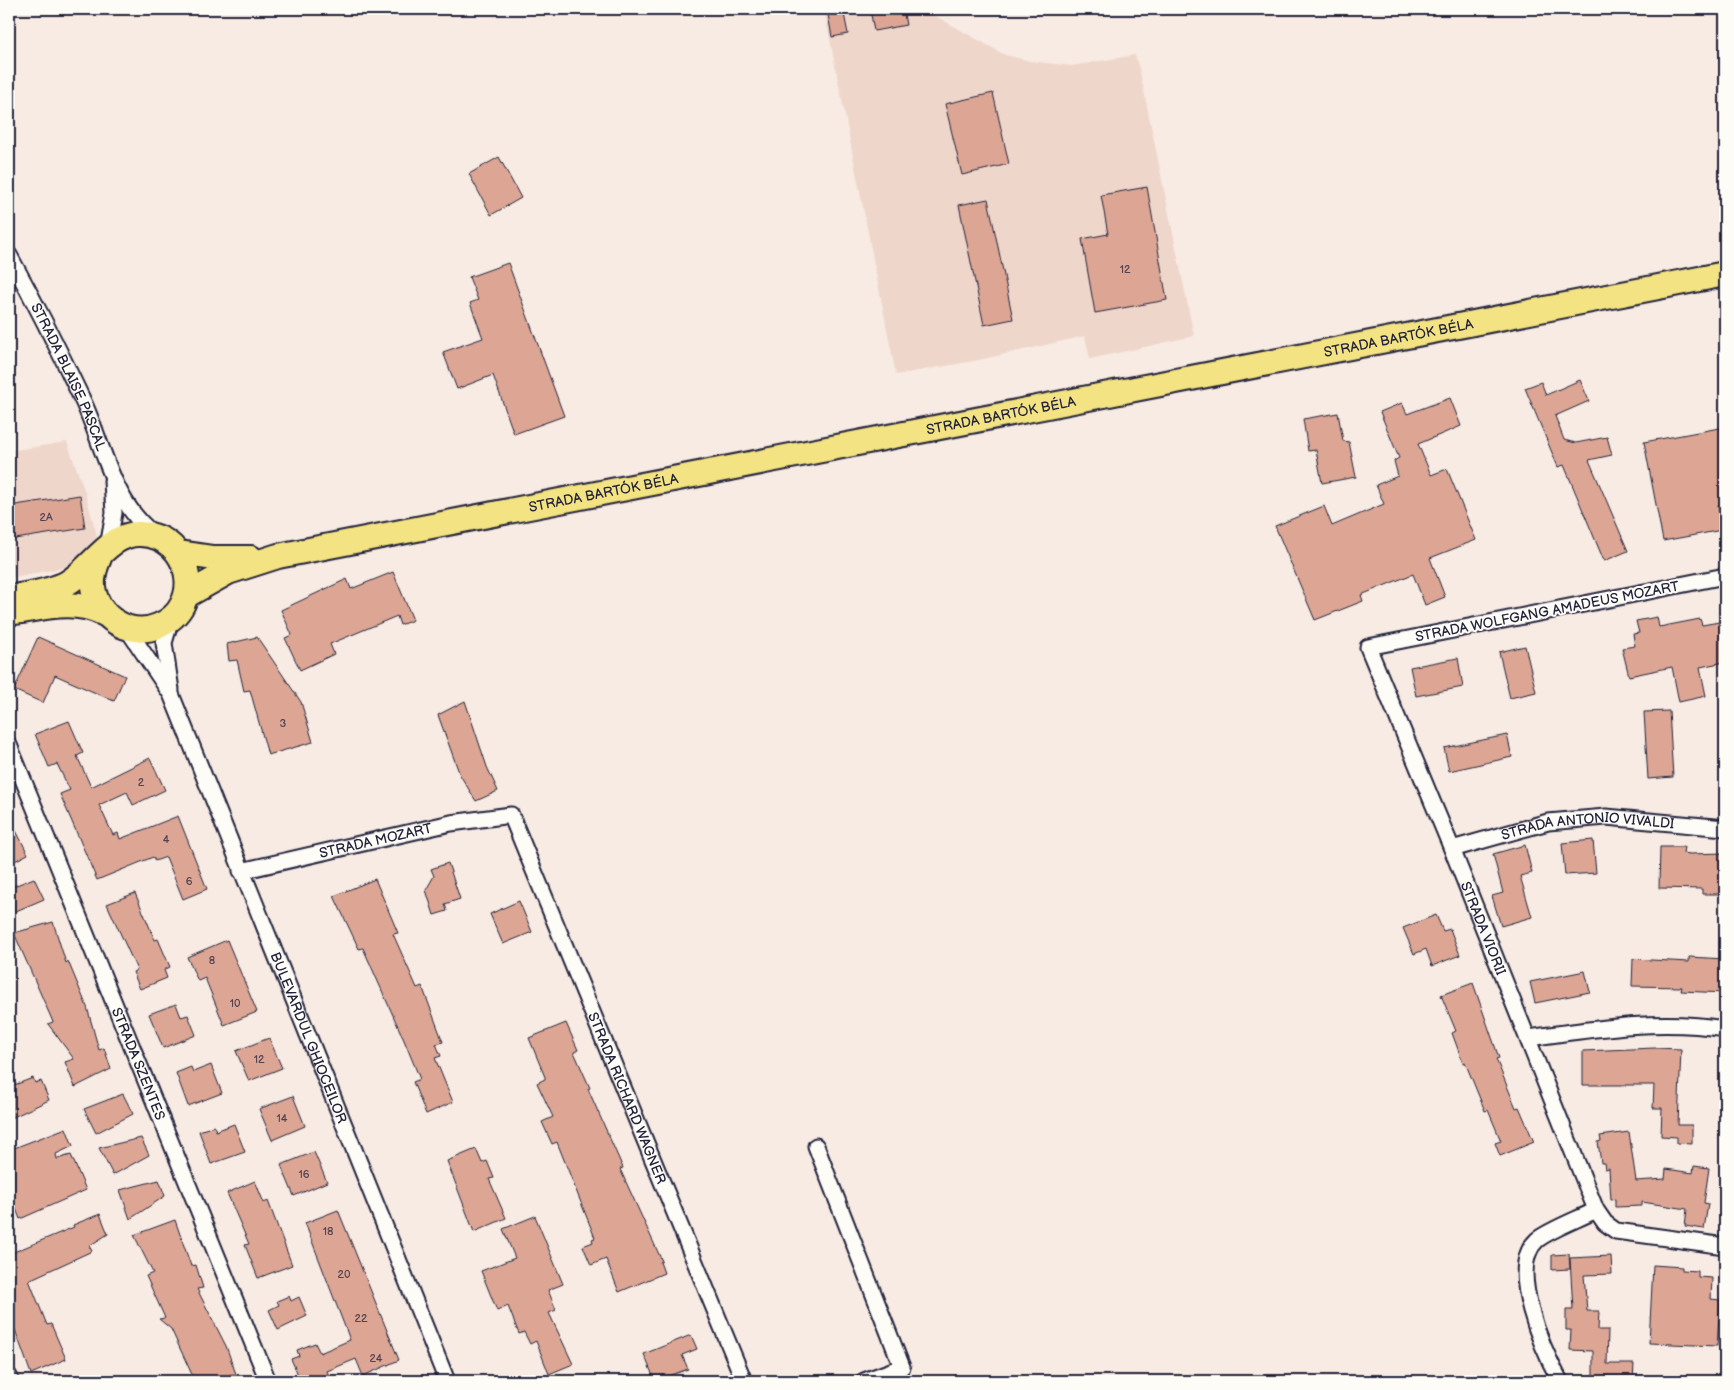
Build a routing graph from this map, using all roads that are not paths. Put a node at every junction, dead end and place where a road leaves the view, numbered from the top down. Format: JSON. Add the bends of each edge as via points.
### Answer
{"nodes":[{"id":1,"x":9,"y":255,"type":"edge"},
{"id":2,"x":1725,"y":274,"type":"edge"},
{"id":3,"x":111,"y":474,"type":"junction"},
{"id":4,"x":157,"y":536,"type":"junction"},
{"id":5,"x":103,"y":552,"type":"junction"},
{"id":6,"x":179,"y":553,"type":"junction"},
{"id":7,"x":278,"y":556,"type":"junction"},
{"id":8,"x":1725,"y":576,"type":"edge"},
{"id":9,"x":187,"y":595,"type":"junction"},
{"id":10,"x":9,"y":598,"type":"edge"},
{"id":11,"x":9,"y":613,"type":"edge"},
{"id":12,"x":105,"y":614,"type":"junction"},
{"id":13,"x":171,"y":619,"type":"junction"},
{"id":14,"x":126,"y":628,"type":"junction"},
{"id":15,"x":1368,"y":646,"type":"joint"},
{"id":16,"x":171,"y":694,"type":"junction"},
{"id":17,"x":9,"y":745,"type":"edge"},
{"id":18,"x":511,"y":815,"type":"joint"},
{"id":19,"x":1725,"y":828,"type":"edge"},
{"id":20,"x":1452,"y":848,"type":"junction"},
{"id":21,"x":241,"y":871,"type":"junction"},
{"id":22,"x":1725,"y":1029,"type":"edge"},
{"id":23,"x":1528,"y":1038,"type":"junction"},
{"id":24,"x":816,"y":1146,"type":"dead end"},
{"id":25,"x":1596,"y":1210,"type":"junction"},
{"id":26,"x":1725,"y":1246,"type":"edge"},
{"id":27,"x":9,"y":1376,"type":"edge"},
{"id":28,"x":11,"y":1381,"type":"edge"},
{"id":29,"x":268,"y":1381,"type":"edge"},
{"id":30,"x":448,"y":1381,"type":"edge"},
{"id":31,"x":744,"y":1381,"type":"edge"},
{"id":32,"x":864,"y":1381,"type":"edge"},
{"id":33,"x":1560,"y":1381,"type":"edge"}],
"edges":[{"from":1,"to":3,"type":"street","name":"STRADA BLAISE PASCAL","via":[[83,401]]},
{"from":2,"to":7,"type":"main road","name":"STRADA BARTÓK BÉLA"},
{"from":3,"to":4,"type":"street","name":"STRADA BLAISE PASCAL","via":[[134,515]]},
{"from":3,"to":5,"type":"street","name":"STRADA BLAISE PASCAL","via":[[114,513]]},
{"from":4,"to":5,"type":"main road","via":[[122,537]]},
{"from":4,"to":6,"type":"main road"},
{"from":5,"to":10,"type":"main road","via":[[62,586]]},
{"from":5,"to":12,"type":"main road","via":[[94,572],[93,587]]},
{"from":6,"to":7,"type":"main road","name":"STRADA BARTÓK BÉLA","via":[[213,558]]},
{"from":6,"to":9,"type":"main road","via":[[187,573]]},
{"from":7,"to":9,"type":"main road","name":"STRADA BARTÓK BÉLA","via":[[235,568]]},
{"from":8,"to":15,"type":"street","name":"STRADA WOLFGANG AMADEUS MOZART"},
{"from":9,"to":13,"type":"main road"},
{"from":11,"to":12,"type":"main road","via":[[66,604],[80,605]]},
{"from":12,"to":14,"type":"main road"},
{"from":13,"to":14,"type":"main road","via":[[150,628]]},
{"from":13,"to":16,"type":"street","name":"BULEVARDUL GHIOCEILOR","via":[[164,643]]},
{"from":14,"to":16,"type":"street","name":"BULEVARDUL GHIOCEILOR"},
{"from":15,"to":20,"type":"street","name":"STRADA VIORII"},
{"from":16,"to":21,"type":"street","name":"BULEVARDUL GHIOCEILOR"},
{"from":17,"to":29,"type":"street","name":"STRADA SZENTES"},
{"from":18,"to":21,"type":"street","name":"STRADA MOZART","via":[[451,823]]},
{"from":18,"to":31,"type":"street","name":"STRADA RICHARD WAGNER"},
{"from":19,"to":20,"type":"street","name":"STRADA ANTONIO VIVALDI","via":[[1606,816],[1548,822]]},
{"from":20,"to":23,"type":"street","name":"STRADA VIORII"},
{"from":21,"to":30,"type":"street","name":"BULEVARDUL GHIOCEILOR"},
{"from":22,"to":23,"type":"street","via":[[1668,1024]]},
{"from":23,"to":25,"type":"street","name":"STRADA VIORII"},
{"from":24,"to":32,"type":"street","via":[[902,1366]]},
{"from":25,"to":26,"type":"street","via":[[1616,1231]]},
{"from":25,"to":33,"type":"street","via":[[1538,1240],[1529,1251],[1526,1265],[1533,1318]]},
{"from":27,"to":28,"type":"street"}]}
